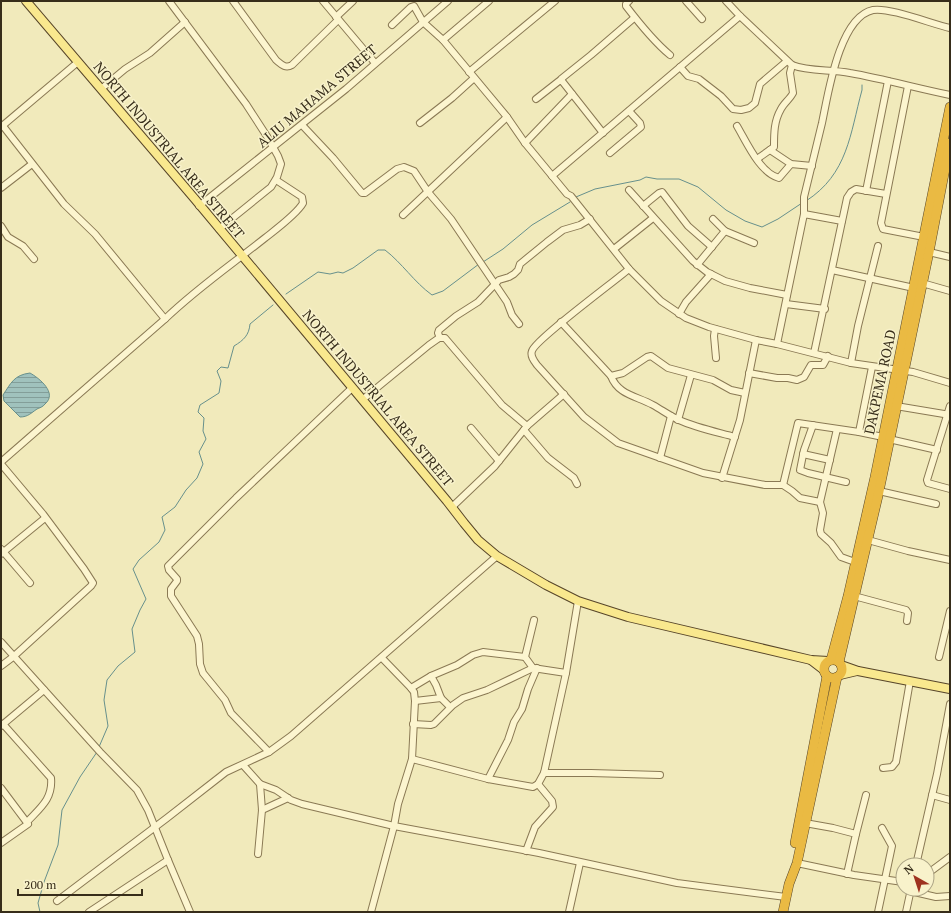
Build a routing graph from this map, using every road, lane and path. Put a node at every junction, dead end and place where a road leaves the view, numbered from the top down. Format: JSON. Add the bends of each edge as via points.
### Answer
{"nodes":[{"id":1,"x":26,"y":1,"type":"edge"},
{"id":2,"x":169,"y":1,"type":"edge"},
{"id":3,"x":233,"y":1,"type":"edge"},
{"id":4,"x":323,"y":1,"type":"edge"},
{"id":5,"x":353,"y":1,"type":"edge"},
{"id":6,"x":448,"y":1,"type":"edge"},
{"id":7,"x":489,"y":1,"type":"edge"},
{"id":8,"x":555,"y":1,"type":"edge"},
{"id":9,"x":629,"y":1,"type":"edge"},
{"id":10,"x":686,"y":1,"type":"edge"},
{"id":11,"x":726,"y":1,"type":"edge"},
{"id":12,"x":740,"y":16,"type":"junction"},
{"id":13,"x":337,"y":18,"type":"junction"},
{"id":14,"x":634,"y":18,"type":"junction"},
{"id":15,"x":702,"y":19,"type":"dead end"},
{"id":16,"x":185,"y":22,"type":"junction"},
{"id":17,"x":423,"y":22,"type":"junction"},
{"id":18,"x":392,"y":25,"type":"dead end"},
{"id":19,"x":950,"y":28,"type":"edge"},
{"id":20,"x":443,"y":40,"type":"junction"},
{"id":21,"x":670,"y":55,"type":"dead end"},
{"id":22,"x":78,"y":62,"type":"junction"},
{"id":23,"x":376,"y":63,"type":"junction"},
{"id":24,"x":789,"y":63,"type":"junction"},
{"id":25,"x":680,"y":67,"type":"junction"},
{"id":26,"x":833,"y":70,"type":"junction"},
{"id":27,"x":469,"y":72,"type":"junction"},
{"id":28,"x":473,"y":78,"type":"junction"},
{"id":29,"x":562,"y":81,"type":"junction"},
{"id":30,"x":888,"y":81,"type":"junction"},
{"id":31,"x":908,"y":86,"type":"junction"},
{"id":32,"x":101,"y":89,"type":"junction"},
{"id":33,"x":572,"y":94,"type":"junction"},
{"id":34,"x":950,"y":95,"type":"edge"},
{"id":35,"x":536,"y":99,"type":"dead end"},
{"id":36,"x":950,"y":107,"type":"edge"},
{"id":37,"x":629,"y":111,"type":"junction"},
{"id":38,"x":507,"y":118,"type":"junction"},
{"id":39,"x":420,"y":123,"type":"dead end"},
{"id":40,"x":302,"y":125,"type":"junction"},
{"id":41,"x":2,"y":126,"type":"edge"},
{"id":42,"x":737,"y":126,"type":"dead end"},
{"id":43,"x":603,"y":133,"type":"junction"},
{"id":44,"x":525,"y":143,"type":"junction"},
{"id":45,"x":950,"y":143,"type":"edge"},
{"id":46,"x":273,"y":148,"type":"junction"},
{"id":47,"x":770,"y":150,"type":"junction"},
{"id":48,"x":610,"y":153,"type":"dead end"},
{"id":49,"x":758,"y":159,"type":"junction"},
{"id":50,"x":32,"y":164,"type":"junction"},
{"id":51,"x":791,"y":164,"type":"junction"},
{"id":52,"x":812,"y":166,"type":"junction"},
{"id":53,"x":947,"y":174,"type":"edge"},
{"id":54,"x":552,"y":176,"type":"junction"},
{"id":55,"x":276,"y":180,"type":"junction"},
{"id":56,"x":1,"y":188,"type":"edge"},
{"id":57,"x":629,"y":190,"type":"dead end"},
{"id":58,"x":866,"y":191,"type":"junction"},
{"id":59,"x":428,"y":192,"type":"junction"},
{"id":60,"x":886,"y":194,"type":"junction"},
{"id":61,"x":199,"y":206,"type":"junction"},
{"id":62,"x":643,"y":206,"type":"junction"},
{"id":63,"x":804,"y":211,"type":"junction"},
{"id":64,"x":403,"y":216,"type":"dead end"},
{"id":65,"x":653,"y":218,"type":"junction"},
{"id":66,"x":590,"y":219,"type":"junction"},
{"id":67,"x":713,"y":219,"type":"dead end"},
{"id":68,"x":842,"y":221,"type":"junction"},
{"id":69,"x":1,"y":226,"type":"edge"},
{"id":70,"x":219,"y":229,"type":"junction"},
{"id":71,"x":725,"y":232,"type":"junction"},
{"id":72,"x":924,"y":238,"type":"junction"},
{"id":73,"x":754,"y":243,"type":"dead end"},
{"id":74,"x":878,"y":246,"type":"dead end"},
{"id":75,"x":712,"y":247,"type":"junction"},
{"id":76,"x":614,"y":249,"type":"junction"},
{"id":77,"x":929,"y":252,"type":"junction"},
{"id":78,"x":242,"y":256,"type":"junction"},
{"id":79,"x":950,"y":257,"type":"edge"},
{"id":80,"x":34,"y":259,"type":"dead end"},
{"id":81,"x":696,"y":265,"type":"junction"},
{"id":82,"x":629,"y":269,"type":"junction"},
{"id":83,"x":832,"y":270,"type":"junction"},
{"id":84,"x":711,"y":274,"type":"junction"},
{"id":85,"x":871,"y":278,"type":"junction"},
{"id":86,"x":922,"y":283,"type":"junction"},
{"id":87,"x":494,"y":284,"type":"junction"},
{"id":88,"x":914,"y":288,"type":"junction"},
{"id":89,"x":950,"y":291,"type":"edge"},
{"id":90,"x":787,"y":295,"type":"junction"},
{"id":91,"x":786,"y":304,"type":"junction"},
{"id":92,"x":825,"y":309,"type":"junction"},
{"id":93,"x":679,"y":314,"type":"junction"},
{"id":94,"x":165,"y":319,"type":"junction"},
{"id":95,"x":561,"y":322,"type":"junction"},
{"id":96,"x":519,"y":324,"type":"dead end"},
{"id":97,"x":714,"y":329,"type":"junction"},
{"id":98,"x":440,"y":338,"type":"junction"},
{"id":99,"x":756,"y":340,"type":"junction"},
{"id":100,"x":777,"y":344,"type":"junction"},
{"id":101,"x":814,"y":353,"type":"junction"},
{"id":102,"x":828,"y":356,"type":"junction"},
{"id":103,"x":716,"y":358,"type":"dead end"},
{"id":104,"x":851,"y":363,"type":"junction"},
{"id":105,"x":872,"y":367,"type":"junction"},
{"id":106,"x":901,"y":371,"type":"junction"},
{"id":107,"x":749,"y":373,"type":"junction"},
{"id":108,"x":690,"y":375,"type":"junction"},
{"id":109,"x":610,"y":376,"type":"junction"},
{"id":110,"x":950,"y":383,"type":"edge"},
{"id":111,"x":352,"y":388,"type":"junction"},
{"id":112,"x":745,"y":393,"type":"junction"},
{"id":113,"x":564,"y":394,"type":"junction"},
{"id":114,"x":362,"y":400,"type":"junction"},
{"id":115,"x":896,"y":406,"type":"junction"},
{"id":116,"x":950,"y":406,"type":"edge"},
{"id":117,"x":948,"y":414,"type":"edge"},
{"id":118,"x":671,"y":416,"type":"junction"},
{"id":119,"x":678,"y":420,"type":"junction"},
{"id":120,"x":813,"y":425,"type":"junction"},
{"id":121,"x":471,"y":428,"type":"dead end"},
{"id":122,"x":526,"y":428,"type":"junction"},
{"id":123,"x":837,"y":429,"type":"junction"},
{"id":124,"x":859,"y":432,"type":"junction"},
{"id":125,"x":735,"y":437,"type":"junction"},
{"id":126,"x":794,"y":438,"type":"junction"},
{"id":127,"x":886,"y":438,"type":"junction"},
{"id":128,"x":807,"y":440,"type":"junction"},
{"id":129,"x":937,"y":450,"type":"junction"},
{"id":130,"x":803,"y":454,"type":"junction"},
{"id":131,"x":660,"y":458,"type":"junction"},
{"id":132,"x":830,"y":460,"type":"junction"},
{"id":133,"x":499,"y":461,"type":"junction"},
{"id":134,"x":1,"y":463,"type":"edge"},
{"id":135,"x":722,"y":478,"type":"junction"},
{"id":136,"x":826,"y":478,"type":"junction"},
{"id":137,"x":846,"y":482,"type":"dead end"},
{"id":138,"x":577,"y":484,"type":"dead end"},
{"id":139,"x":783,"y":485,"type":"junction"},
{"id":140,"x":950,"y":489,"type":"edge"},
{"id":141,"x":879,"y":491,"type":"junction"},
{"id":142,"x":820,"y":502,"type":"junction"},
{"id":143,"x":936,"y":504,"type":"dead end"},
{"id":144,"x":452,"y":507,"type":"junction"},
{"id":145,"x":45,"y":518,"type":"junction"},
{"id":146,"x":868,"y":540,"type":"junction"},
{"id":147,"x":2,"y":552,"type":"edge"},
{"id":148,"x":497,"y":556,"type":"junction"},
{"id":149,"x":950,"y":560,"type":"edge"},
{"id":150,"x":855,"y":562,"type":"junction"},
{"id":151,"x":30,"y":583,"type":"dead end"},
{"id":152,"x":854,"y":596,"type":"junction"},
{"id":153,"x":578,"y":601,"type":"junction"},
{"id":154,"x":950,"y":612,"type":"edge"},
{"id":155,"x":534,"y":620,"type":"dead end"},
{"id":156,"x":906,"y":621,"type":"dead end"},
{"id":157,"x":1,"y":642,"type":"edge"},
{"id":158,"x":942,"y":642,"type":"junction"},
{"id":159,"x":950,"y":643,"type":"edge"},
{"id":160,"x":13,"y":656,"type":"junction"},
{"id":161,"x":525,"y":657,"type":"junction"},
{"id":162,"x":939,"y":657,"type":"dead end"},
{"id":163,"x":382,"y":658,"type":"junction"},
{"id":164,"x":1,"y":666,"type":"edge"},
{"id":165,"x":832,"y":666,"type":"junction"},
{"id":166,"x":535,"y":668,"type":"junction"},
{"id":167,"x":858,"y":671,"type":"junction"},
{"id":168,"x":566,"y":673,"type":"junction"},
{"id":169,"x":430,"y":676,"type":"junction"},
{"id":170,"x":838,"y":676,"type":"junction"},
{"id":171,"x":910,"y":680,"type":"junction"},
{"id":172,"x":411,"y":688,"type":"junction"},
{"id":173,"x":950,"y":689,"type":"edge"},
{"id":174,"x":44,"y":690,"type":"junction"},
{"id":175,"x":441,"y":698,"type":"junction"},
{"id":176,"x":415,"y":701,"type":"junction"},
{"id":177,"x":950,"y":704,"type":"edge"},
{"id":178,"x":450,"y":707,"type":"junction"},
{"id":179,"x":413,"y":724,"type":"junction"},
{"id":180,"x":2,"y":725,"type":"edge"},
{"id":181,"x":269,"y":752,"type":"junction"},
{"id":182,"x":412,"y":759,"type":"junction"},
{"id":183,"x":243,"y":765,"type":"junction"},
{"id":184,"x":883,"y":768,"type":"dead end"},
{"id":185,"x":544,"y":773,"type":"junction"},
{"id":186,"x":660,"y":775,"type":"dead end"},
{"id":187,"x":488,"y":779,"type":"junction"},
{"id":188,"x":260,"y":784,"type":"junction"},
{"id":189,"x":538,"y":784,"type":"junction"},
{"id":190,"x":1,"y":788,"type":"edge"},
{"id":191,"x":866,"y":795,"type":"dead end"},
{"id":192,"x":932,"y":795,"type":"junction"},
{"id":193,"x":807,"y":797,"type":"junction"},
{"id":194,"x":288,"y":798,"type":"junction"},
{"id":195,"x":950,"y":800,"type":"edge"},
{"id":196,"x":262,"y":810,"type":"junction"},
{"id":197,"x":27,"y":822,"type":"junction"},
{"id":198,"x":805,"y":823,"type":"junction"},
{"id":199,"x":394,"y":826,"type":"junction"},
{"id":200,"x":155,"y":827,"type":"junction"},
{"id":201,"x":882,"y":828,"type":"dead end"},
{"id":202,"x":856,"y":834,"type":"junction"},
{"id":203,"x":1,"y":843,"type":"edge"},
{"id":204,"x":526,"y":851,"type":"junction"},
{"id":205,"x":258,"y":854,"type":"dead end"},
{"id":206,"x":918,"y":857,"type":"edge"},
{"id":207,"x":950,"y":857,"type":"edge"},
{"id":208,"x":168,"y":860,"type":"junction"},
{"id":209,"x":580,"y":863,"type":"junction"},
{"id":210,"x":796,"y":863,"type":"junction"},
{"id":211,"x":935,"y":868,"type":"edge"},
{"id":212,"x":847,"y":874,"type":"junction"},
{"id":213,"x":791,"y":877,"type":"junction"},
{"id":214,"x":885,"y":879,"type":"junction"},
{"id":215,"x":895,"y":881,"type":"edge"},
{"id":216,"x":950,"y":896,"type":"edge"},
{"id":217,"x":786,"y":897,"type":"junction"},
{"id":218,"x":909,"y":897,"type":"edge"},
{"id":219,"x":935,"y":897,"type":"edge"},
{"id":220,"x":56,"y":901,"type":"dead end"},
{"id":221,"x":89,"y":912,"type":"edge"},
{"id":222,"x":190,"y":912,"type":"edge"},
{"id":223,"x":372,"y":912,"type":"edge"},
{"id":224,"x":569,"y":912,"type":"edge"},
{"id":225,"x":783,"y":912,"type":"edge"},
{"id":226,"x":878,"y":912,"type":"edge"},
{"id":227,"x":906,"y":912,"type":"edge"}],
"edges":[{"from":1,"to":22,"type":"main road","name":"NORTH INDUSTRIAL AREA STREET"},
{"from":2,"to":16,"type":"street"},
{"from":3,"to":13,"type":"street","via":[[276,60],[284,66],[295,62]]},
{"from":4,"to":13,"type":"street"},
{"from":5,"to":13,"type":"street"},
{"from":6,"to":17,"type":"street","name":"ALIU MAHAMA STREET"},
{"from":7,"to":20,"type":"street"},
{"from":8,"to":27,"type":"street"},
{"from":9,"to":14,"type":"street","via":[[626,6]]},
{"from":10,"to":15,"type":"street"},
{"from":11,"to":12,"type":"street"},
{"from":12,"to":24,"type":"street"},
{"from":12,"to":25,"type":"street"},
{"from":13,"to":23,"type":"street"},
{"from":14,"to":21,"type":"street"},
{"from":14,"to":29,"type":"street","via":[[561,79]]},
{"from":16,"to":32,"type":"street","via":[[150,53]]},
{"from":16,"to":46,"type":"street","via":[[240,95]]},
{"from":17,"to":18,"type":"street","via":[[412,6]]},
{"from":17,"to":20,"type":"street"},
{"from":17,"to":23,"type":"street","name":"ALIU MAHAMA STREET"},
{"from":19,"to":26,"type":"street","via":[[897,13],[870,11],[852,26]]},
{"from":20,"to":27,"type":"street"},
{"from":22,"to":32,"type":"main road","name":"NORTH INDUSTRIAL AREA STREET"},
{"from":22,"to":41,"type":"street"},
{"from":23,"to":40,"type":"street","name":"ALIU MAHAMA STREET"},
{"from":24,"to":25,"type":"street","via":[[760,84],[755,103],[741,110],[733,109],[721,96],[699,79],[688,76]]},
{"from":24,"to":26,"type":"street","via":[[799,67]]},
{"from":24,"to":47,"type":"street","via":[[793,93],[779,112],[774,129],[774,146]]},
{"from":25,"to":37,"type":"street"},
{"from":26,"to":30,"type":"street"},
{"from":26,"to":52,"type":"street"},
{"from":27,"to":28,"type":"street"},
{"from":28,"to":38,"type":"street"},
{"from":28,"to":39,"type":"street"},
{"from":29,"to":33,"type":"street"},
{"from":29,"to":35,"type":"street"},
{"from":30,"to":31,"type":"street"},
{"from":30,"to":58,"type":"street"},
{"from":31,"to":34,"type":"street"},
{"from":31,"to":60,"type":"street"},
{"from":32,"to":61,"type":"main road","name":"NORTH INDUSTRIAL AREA STREET"},
{"from":33,"to":43,"type":"street"},
{"from":33,"to":44,"type":"street"},
{"from":36,"to":72,"type":"highway","name":"DAKPEMA ROAD"},
{"from":37,"to":43,"type":"street"},
{"from":37,"to":48,"type":"street","via":[[640,122],[641,127]]},
{"from":38,"to":44,"type":"street"},
{"from":38,"to":59,"type":"street"},
{"from":40,"to":46,"type":"street","name":"ALIU MAHAMA STREET"},
{"from":40,"to":59,"type":"street","via":[[362,194],[397,169],[404,167],[414,171]]},
{"from":41,"to":50,"type":"street"},
{"from":42,"to":49,"type":"street"},
{"from":43,"to":54,"type":"street"},
{"from":44,"to":54,"type":"street"},
{"from":45,"to":53,"type":"highway","name":"DAKPEMA ROAD"},
{"from":46,"to":55,"type":"street","via":[[281,164]]},
{"from":46,"to":61,"type":"street","name":"ALIU MAHAMA STREET"},
{"from":47,"to":49,"type":"street"},
{"from":47,"to":51,"type":"street"},
{"from":49,"to":51,"type":"street","via":[[767,172],[777,177],[781,177]]},
{"from":50,"to":56,"type":"street"},
{"from":50,"to":94,"type":"street","via":[[64,204],[95,234]]},
{"from":51,"to":52,"type":"street"},
{"from":52,"to":63,"type":"street","via":[[804,197]]},
{"from":53,"to":77,"type":"highway","name":"DAKPEMA ROAD"},
{"from":54,"to":66,"type":"street"},
{"from":55,"to":70,"type":"street","via":[[271,187]]},
{"from":55,"to":78,"type":"street","via":[[302,196],[302,205]]},
{"from":57,"to":62,"type":"street"},
{"from":58,"to":60,"type":"street"},
{"from":58,"to":68,"type":"street","via":[[856,189],[849,193]]},
{"from":59,"to":64,"type":"street"},
{"from":59,"to":87,"type":"street","via":[[451,219]]},
{"from":60,"to":72,"type":"street","via":[[881,227]]},
{"from":61,"to":70,"type":"main road","name":"NORTH INDUSTRIAL AREA STREET"},
{"from":62,"to":65,"type":"street"},
{"from":62,"to":75,"type":"street","via":[[662,192],[688,226]]},
{"from":63,"to":68,"type":"street"},
{"from":63,"to":90,"type":"street"},
{"from":65,"to":76,"type":"street"},
{"from":65,"to":81,"type":"street"},
{"from":66,"to":76,"type":"street"},
{"from":66,"to":87,"type":"street","via":[[563,230],[520,264],[514,274]]},
{"from":67,"to":71,"type":"street"},
{"from":68,"to":83,"type":"street"},
{"from":69,"to":80,"type":"street","via":[[8,236],[23,246]]},
{"from":70,"to":78,"type":"main road","name":"NORTH INDUSTRIAL AREA STREET"},
{"from":71,"to":73,"type":"street"},
{"from":71,"to":75,"type":"street"},
{"from":72,"to":88,"type":"highway","name":"DAKPEMA ROAD"},
{"from":74,"to":85,"type":"street"},
{"from":75,"to":81,"type":"street"},
{"from":76,"to":82,"type":"street"},
{"from":77,"to":79,"type":"street"},
{"from":77,"to":86,"type":"highway","name":"DAKPEMA ROAD"},
{"from":78,"to":94,"type":"street"},
{"from":78,"to":111,"type":"main road","name":"NORTH INDUSTRIAL AREA STREET"},
{"from":81,"to":84,"type":"street"},
{"from":82,"to":93,"type":"street","via":[[661,301]]},
{"from":82,"to":95,"type":"street"},
{"from":83,"to":85,"type":"street"},
{"from":83,"to":92,"type":"street"},
{"from":84,"to":90,"type":"street","via":[[750,288]]},
{"from":84,"to":93,"type":"street","via":[[686,302]]},
{"from":85,"to":88,"type":"street"},
{"from":85,"to":104,"type":"street"},
{"from":86,"to":89,"type":"street"},
{"from":86,"to":106,"type":"highway","name":"DAKPEMA ROAD"},
{"from":87,"to":96,"type":"street"},
{"from":87,"to":98,"type":"street","via":[[478,302],[439,330]]},
{"from":88,"to":106,"type":"highway","name":"DAKPEMA ROAD"},
{"from":90,"to":91,"type":"street"},
{"from":91,"to":92,"type":"street"},
{"from":91,"to":100,"type":"street"},
{"from":92,"to":101,"type":"street"},
{"from":93,"to":97,"type":"street"},
{"from":94,"to":134,"type":"street"},
{"from":95,"to":109,"type":"street"},
{"from":95,"to":113,"type":"street","via":[[534,347],[531,354],[537,365]]},
{"from":97,"to":99,"type":"street"},
{"from":97,"to":103,"type":"street"},
{"from":98,"to":114,"type":"street"},
{"from":98,"to":122,"type":"street","via":[[445,338],[502,405]]},
{"from":99,"to":100,"type":"street"},
{"from":99,"to":107,"type":"street"},
{"from":100,"to":101,"type":"street"},
{"from":101,"to":102,"type":"street"},
{"from":102,"to":104,"type":"street"},
{"from":102,"to":107,"type":"street","via":[[823,365],[811,365],[804,377],[797,380]]},
{"from":104,"to":105,"type":"street"},
{"from":105,"to":106,"type":"street"},
{"from":105,"to":124,"type":"street"},
{"from":106,"to":110,"type":"street"},
{"from":106,"to":115,"type":"highway","name":"DAKPEMA ROAD"},
{"from":106,"to":127,"type":"highway","name":"DAKPEMA ROAD"},
{"from":107,"to":112,"type":"street"},
{"from":108,"to":109,"type":"street","via":[[668,368],[649,356],[623,373]]},
{"from":108,"to":112,"type":"street","via":[[712,380],[731,390]]},
{"from":108,"to":119,"type":"street"},
{"from":109,"to":118,"type":"street","via":[[622,391]]},
{"from":111,"to":114,"type":"main road","name":"NORTH INDUSTRIAL AREA STREET"},
{"from":111,"to":181,"type":"street","via":[[168,566],[178,579],[171,589],[171,596],[197,636],[201,669],[225,700],[231,713]]},
{"from":112,"to":125,"type":"street"},
{"from":113,"to":122,"type":"street"},
{"from":113,"to":131,"type":"street","via":[[584,417],[613,440]]},
{"from":114,"to":144,"type":"main road","name":"NORTH INDUSTRIAL AREA STREET"},
{"from":115,"to":117,"type":"street"},
{"from":115,"to":127,"type":"highway","name":"DAKPEMA ROAD"},
{"from":116,"to":117,"type":"street"},
{"from":117,"to":129,"type":"street"},
{"from":118,"to":119,"type":"street"},
{"from":118,"to":131,"type":"street"},
{"from":119,"to":125,"type":"street"},
{"from":120,"to":123,"type":"street"},
{"from":120,"to":126,"type":"street","via":[[798,423]]},
{"from":120,"to":128,"type":"street"},
{"from":121,"to":133,"type":"street"},
{"from":122,"to":133,"type":"street"},
{"from":122,"to":138,"type":"street","via":[[545,454],[574,478]]},
{"from":123,"to":124,"type":"street"},
{"from":123,"to":132,"type":"street"},
{"from":124,"to":127,"type":"street"},
{"from":125,"to":135,"type":"street"},
{"from":126,"to":128,"type":"street"},
{"from":126,"to":139,"type":"street"},
{"from":127,"to":129,"type":"street"},
{"from":127,"to":141,"type":"highway","name":"DAKPEMA ROAD"},
{"from":127,"to":150,"type":"highway","name":"DAKPEMA ROAD"},
{"from":128,"to":130,"type":"street"},
{"from":129,"to":140,"type":"street","via":[[927,481]]},
{"from":130,"to":132,"type":"street"},
{"from":130,"to":136,"type":"street","via":[[800,470]]},
{"from":131,"to":135,"type":"street"},
{"from":132,"to":136,"type":"street"},
{"from":133,"to":144,"type":"street"},
{"from":134,"to":145,"type":"street"},
{"from":135,"to":139,"type":"street","via":[[766,486]]},
{"from":136,"to":137,"type":"street"},
{"from":136,"to":142,"type":"street"},
{"from":139,"to":142,"type":"street","via":[[800,498]]},
{"from":141,"to":143,"type":"street"},
{"from":141,"to":146,"type":"highway","name":"DAKPEMA ROAD"},
{"from":142,"to":150,"type":"street","via":[[823,513],[821,534],[841,557]]},
{"from":144,"to":148,"type":"main road","name":"NORTH INDUSTRIAL AREA STREET","via":[[478,540]]},
{"from":145,"to":147,"type":"street"},
{"from":145,"to":160,"type":"street","via":[[93,583]]},
{"from":146,"to":149,"type":"street","via":[[908,552]]},
{"from":146,"to":152,"type":"highway","name":"DAKPEMA ROAD"},
{"from":147,"to":151,"type":"street"},
{"from":148,"to":153,"type":"main road","name":"NORTH INDUSTRIAL AREA STREET"},
{"from":148,"to":163,"type":"street"},
{"from":150,"to":165,"type":"highway","name":"DAKPEMA ROAD"},
{"from":152,"to":156,"type":"street","via":[[906,610]]},
{"from":152,"to":165,"type":"highway","name":"DAKPEMA ROAD"},
{"from":153,"to":165,"type":"main road","name":"NORTH INDUSTRIAL AREA STREET","via":[[628,617]]},
{"from":153,"to":168,"type":"street"},
{"from":154,"to":158,"type":"street"},
{"from":155,"to":161,"type":"street"},
{"from":157,"to":160,"type":"street"},
{"from":158,"to":159,"type":"street"},
{"from":158,"to":162,"type":"street"},
{"from":160,"to":164,"type":"street"},
{"from":160,"to":174,"type":"street"},
{"from":161,"to":166,"type":"street"},
{"from":161,"to":169,"type":"street","via":[[476,653],[457,665]]},
{"from":163,"to":172,"type":"street"},
{"from":163,"to":181,"type":"street"},
{"from":165,"to":167,"type":"main road","name":"NORTH INDUSTRIAL AREA STREET"},
{"from":165,"to":170,"type":"highway","via":[[833,678]]},
{"from":165,"to":170,"type":"highway","via":[[842,670]]},
{"from":165,"to":193,"type":"highway"},
{"from":166,"to":168,"type":"street"},
{"from":166,"to":178,"type":"street","via":[[463,698]]},
{"from":166,"to":187,"type":"street","via":[[522,709]]},
{"from":167,"to":170,"type":"main road"},
{"from":167,"to":171,"type":"main road"},
{"from":168,"to":185,"type":"street"},
{"from":169,"to":172,"type":"street"},
{"from":169,"to":175,"type":"street"},
{"from":170,"to":193,"type":"highway"},
{"from":171,"to":173,"type":"main road"},
{"from":171,"to":184,"type":"street","via":[[896,762],[892,767]]},
{"from":172,"to":176,"type":"street"},
{"from":174,"to":180,"type":"street"},
{"from":174,"to":200,"type":"street","via":[[137,790]]},
{"from":175,"to":176,"type":"street"},
{"from":175,"to":178,"type":"street"},
{"from":176,"to":179,"type":"street"},
{"from":177,"to":192,"type":"street"},
{"from":178,"to":179,"type":"street","via":[[434,724]]},
{"from":179,"to":182,"type":"street"},
{"from":180,"to":197,"type":"street","via":[[51,778],[52,787],[46,803]]},
{"from":181,"to":183,"type":"street"},
{"from":182,"to":187,"type":"street"},
{"from":182,"to":199,"type":"street"},
{"from":183,"to":188,"type":"street"},
{"from":183,"to":200,"type":"street","via":[[234,767],[217,778]]},
{"from":185,"to":186,"type":"street"},
{"from":185,"to":189,"type":"street"},
{"from":187,"to":189,"type":"street","via":[[533,787]]},
{"from":188,"to":194,"type":"street"},
{"from":188,"to":196,"type":"street"},
{"from":189,"to":204,"type":"street","via":[[552,801],[553,807],[535,827]]},
{"from":190,"to":197,"type":"street"},
{"from":191,"to":202,"type":"street"},
{"from":192,"to":195,"type":"street"},
{"from":192,"to":206,"type":"street"},
{"from":193,"to":198,"type":"highway"},
{"from":193,"to":213,"type":"highway","via":[[790,870]]},
{"from":194,"to":196,"type":"street"},
{"from":194,"to":199,"type":"street","via":[[302,804]]},
{"from":196,"to":205,"type":"street"},
{"from":197,"to":203,"type":"street","via":[[26,826]]},
{"from":198,"to":202,"type":"street"},
{"from":198,"to":210,"type":"highway"},
{"from":199,"to":204,"type":"street"},
{"from":199,"to":223,"type":"street"},
{"from":200,"to":208,"type":"street"},
{"from":200,"to":220,"type":"street"},
{"from":201,"to":214,"type":"street","via":[[892,846]]},
{"from":202,"to":212,"type":"street"},
{"from":204,"to":209,"type":"street"},
{"from":207,"to":211,"type":"street"},
{"from":208,"to":221,"type":"street"},
{"from":208,"to":222,"type":"street"},
{"from":209,"to":217,"type":"street","via":[[677,883]]},
{"from":209,"to":224,"type":"street"},
{"from":210,"to":212,"type":"street"},
{"from":210,"to":213,"type":"highway"},
{"from":212,"to":214,"type":"street"},
{"from":213,"to":217,"type":"highway"},
{"from":214,"to":215,"type":"street"},
{"from":214,"to":226,"type":"street"},
{"from":216,"to":219,"type":"street"},
{"from":217,"to":225,"type":"highway"},
{"from":218,"to":227,"type":"street"}]}
